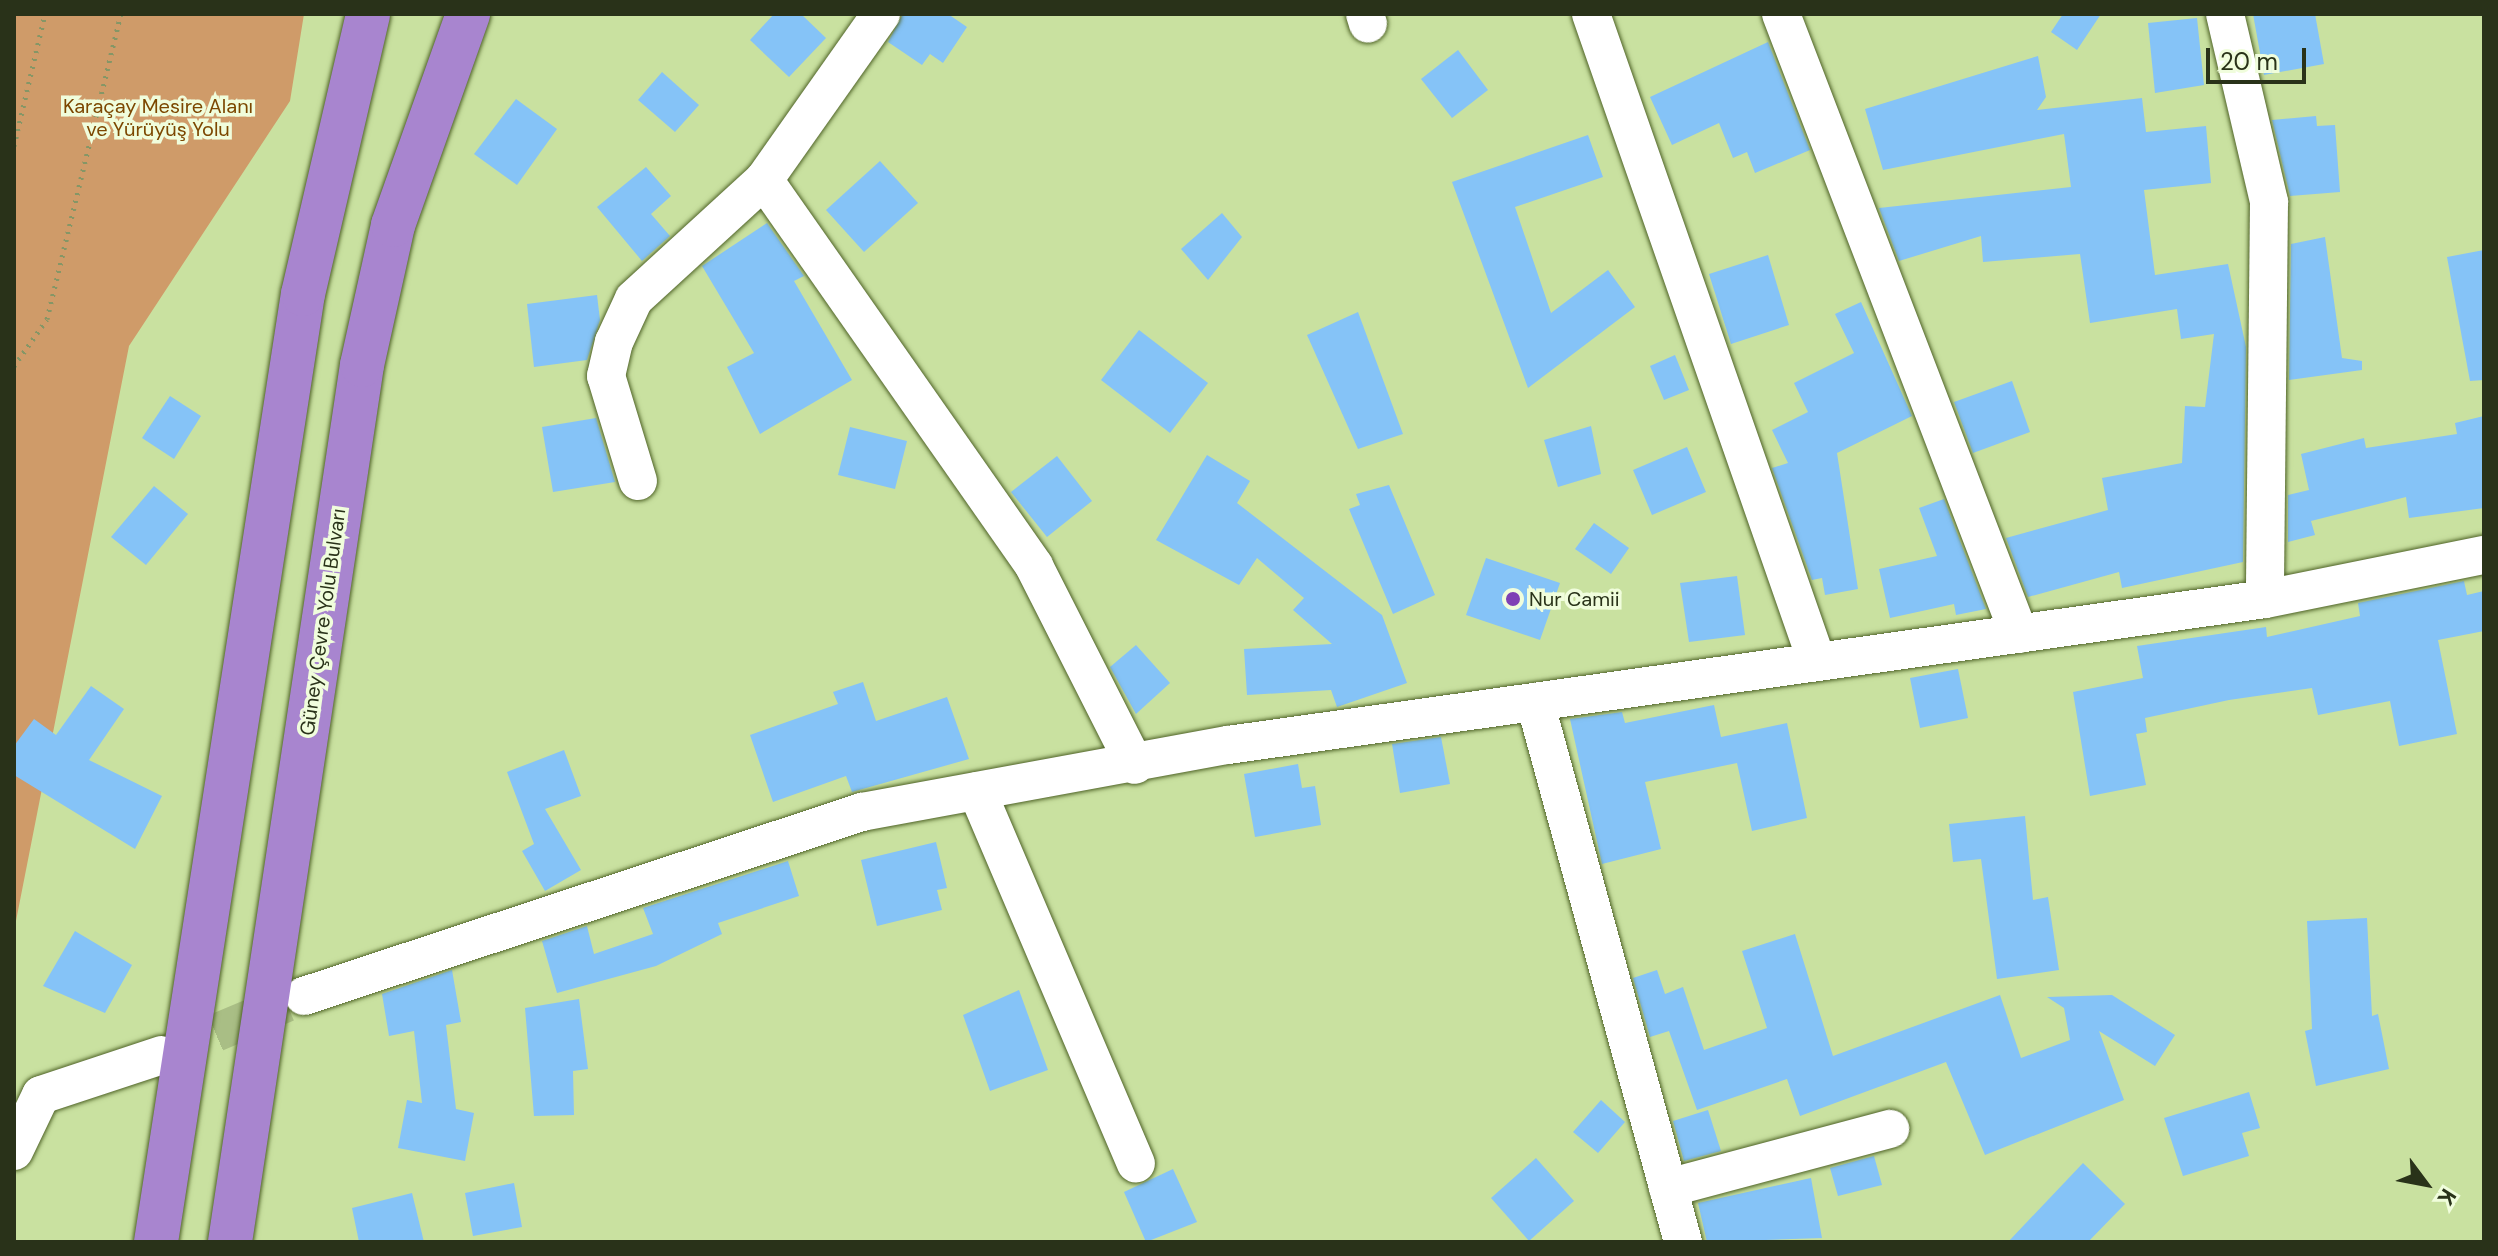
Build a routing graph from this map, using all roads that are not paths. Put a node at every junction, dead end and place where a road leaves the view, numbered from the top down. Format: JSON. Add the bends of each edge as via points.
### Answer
{"nodes":[{"id":1,"x":368,"y":14,"type":"edge"},
{"id":2,"x":468,"y":14,"type":"edge"},
{"id":3,"x":881,"y":14,"type":"edge"},
{"id":4,"x":1591,"y":14,"type":"edge"},
{"id":5,"x":1781,"y":14,"type":"edge"},
{"id":6,"x":2225,"y":14,"type":"edge"},
{"id":7,"x":764,"y":180,"type":"junction"},
{"id":8,"x":638,"y":481,"type":"dead end"},
{"id":9,"x":2484,"y":555,"type":"edge"},
{"id":10,"x":2265,"y":599,"type":"junction"},
{"id":11,"x":2019,"y":634,"type":"junction"},
{"id":12,"x":1817,"y":662,"type":"junction"},
{"id":13,"x":1535,"y":702,"type":"junction"},
{"id":14,"x":1135,"y":765,"type":"junction"},
{"id":15,"x":977,"y":791,"type":"junction"},
{"id":16,"x":304,"y":996,"type":"tunnel mouth"},
{"id":17,"x":162,"y":1055,"type":"tunnel mouth"},
{"id":18,"x":1890,"y":1129,"type":"dead end"},
{"id":19,"x":14,"y":1151,"type":"edge"},
{"id":20,"x":1136,"y":1163,"type":"dead end"},
{"id":21,"x":1668,"y":1188,"type":"junction"},
{"id":22,"x":156,"y":1242,"type":"edge"},
{"id":23,"x":230,"y":1242,"type":"edge"},
{"id":24,"x":1683,"y":1242,"type":"edge"}],
"edges":[{"from":1,"to":22,"type":"highway","via":[[303,294]]},
{"from":2,"to":23,"type":"highway","name":"Güney Çevre Yolu Bulvarı","via":[[393,225],[362,365]]},
{"from":3,"to":7,"type":"street"},
{"from":4,"to":12,"type":"street"},
{"from":5,"to":11,"type":"street"},
{"from":6,"to":10,"type":"street","via":[[2269,202]]},
{"from":7,"to":8,"type":"street","via":[[634,299],[614,342],[606,376]]},
{"from":7,"to":14,"type":"street","via":[[1034,566]]},
{"from":9,"to":10,"type":"street"},
{"from":10,"to":11,"type":"street"},
{"from":11,"to":12,"type":"street"},
{"from":12,"to":13,"type":"street"},
{"from":13,"to":14,"type":"street"},
{"from":13,"to":21,"type":"street"},
{"from":14,"to":15,"type":"street"},
{"from":15,"to":16,"type":"street","via":[[848,816]]},
{"from":15,"to":20,"type":"street"},
{"from":17,"to":19,"type":"street","via":[[41,1095]]},
{"from":18,"to":21,"type":"street"},
{"from":21,"to":24,"type":"street"}]}
